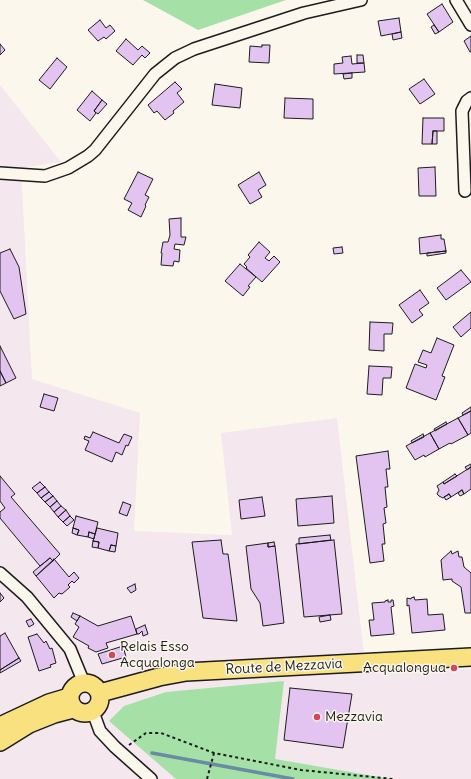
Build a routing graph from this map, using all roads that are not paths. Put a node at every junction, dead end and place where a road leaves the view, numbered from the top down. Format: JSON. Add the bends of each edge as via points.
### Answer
{"nodes":[{"id":1,"x":361,"y":0,"type":"edge"},
{"id":2,"x":456,"y":0,"type":"edge"},
{"id":3,"x":471,"y":25,"type":"edge"},
{"id":4,"x":471,"y":98,"type":"edge"},
{"id":5,"x":0,"y":173,"type":"edge"},
{"id":6,"x":465,"y":191,"type":"dead end"},
{"id":7,"x":0,"y":573,"type":"edge"},
{"id":8,"x":471,"y":657,"type":"edge"},
{"id":9,"x":84,"y":683,"type":"junction"},
{"id":10,"x":100,"y":693,"type":"junction"},
{"id":11,"x":71,"y":703,"type":"junction"},
{"id":12,"x":93,"y":712,"type":"junction"},
{"id":13,"x":0,"y":726,"type":"edge"},
{"id":14,"x":0,"y":742,"type":"edge"},
{"id":15,"x":150,"y":779,"type":"edge"}],
"edges":[{"from":1,"to":5,"type":"street","via":[[304,13],[194,49],[175,58],[155,74],[88,156],[68,168],[45,176]]},
{"from":2,"to":3,"type":"street"},
{"from":4,"to":6,"type":"street","via":[[462,111]]},
{"from":7,"to":9,"type":"street","via":[[27,596],[70,649]]},
{"from":8,"to":10,"type":"main road","name":"Route de Mezzavia","via":[[186,672]]},
{"from":9,"to":10,"type":"main road","via":[[93,685]]},
{"from":9,"to":11,"type":"main road","via":[[73,689]]},
{"from":10,"to":12,"type":"main road","via":[[99,706]]},
{"from":11,"to":12,"type":"main road","via":[[82,714]]},
{"from":11,"to":13,"type":"main road","via":[[49,703]]},
{"from":11,"to":14,"type":"main road"},
{"from":12,"to":15,"type":"street","via":[[100,731]]}]}
